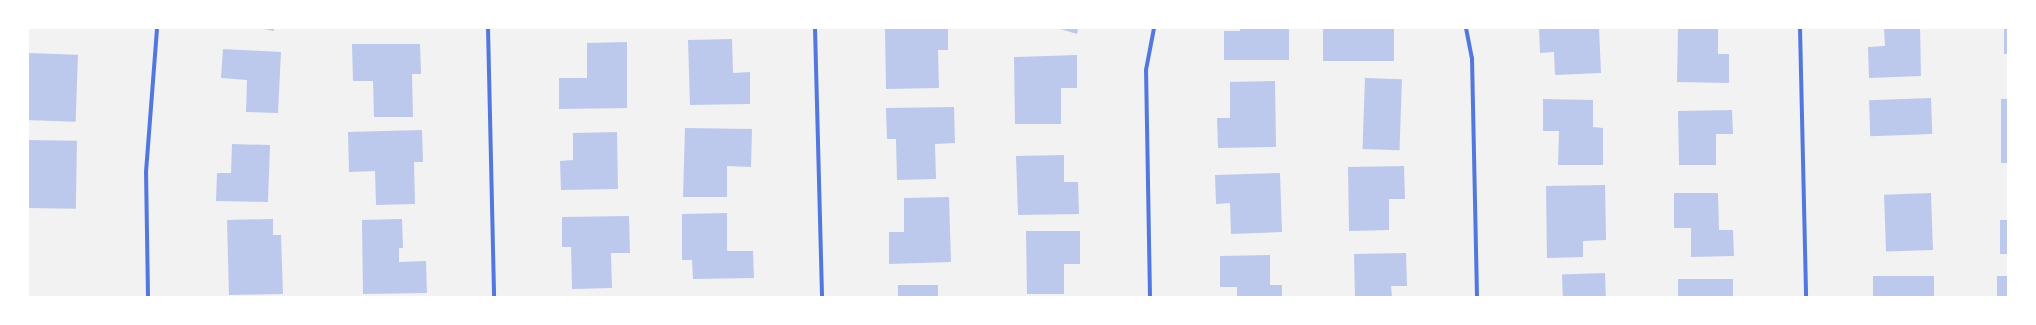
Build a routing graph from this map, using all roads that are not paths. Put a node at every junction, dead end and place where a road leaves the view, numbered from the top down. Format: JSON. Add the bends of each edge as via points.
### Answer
{"nodes":[{"id":1,"x":157,"y":28,"type":"edge"},
{"id":2,"x":488,"y":28,"type":"edge"},
{"id":3,"x":815,"y":28,"type":"edge"},
{"id":4,"x":1154,"y":28,"type":"edge"},
{"id":5,"x":1466,"y":28,"type":"edge"},
{"id":6,"x":1800,"y":28,"type":"edge"},
{"id":7,"x":148,"y":297,"type":"edge"},
{"id":8,"x":494,"y":297,"type":"edge"},
{"id":9,"x":822,"y":297,"type":"edge"},
{"id":10,"x":1150,"y":297,"type":"edge"},
{"id":11,"x":1477,"y":297,"type":"edge"},
{"id":12,"x":1806,"y":297,"type":"edge"}],
"edges":[{"from":1,"to":7,"type":"street","via":[[146,172]]},
{"from":2,"to":8,"type":"street"},
{"from":3,"to":9,"type":"street"},
{"from":4,"to":10,"type":"street","via":[[1146,70]]},
{"from":5,"to":11,"type":"street","via":[[1472,58]]},
{"from":6,"to":12,"type":"street"}]}
